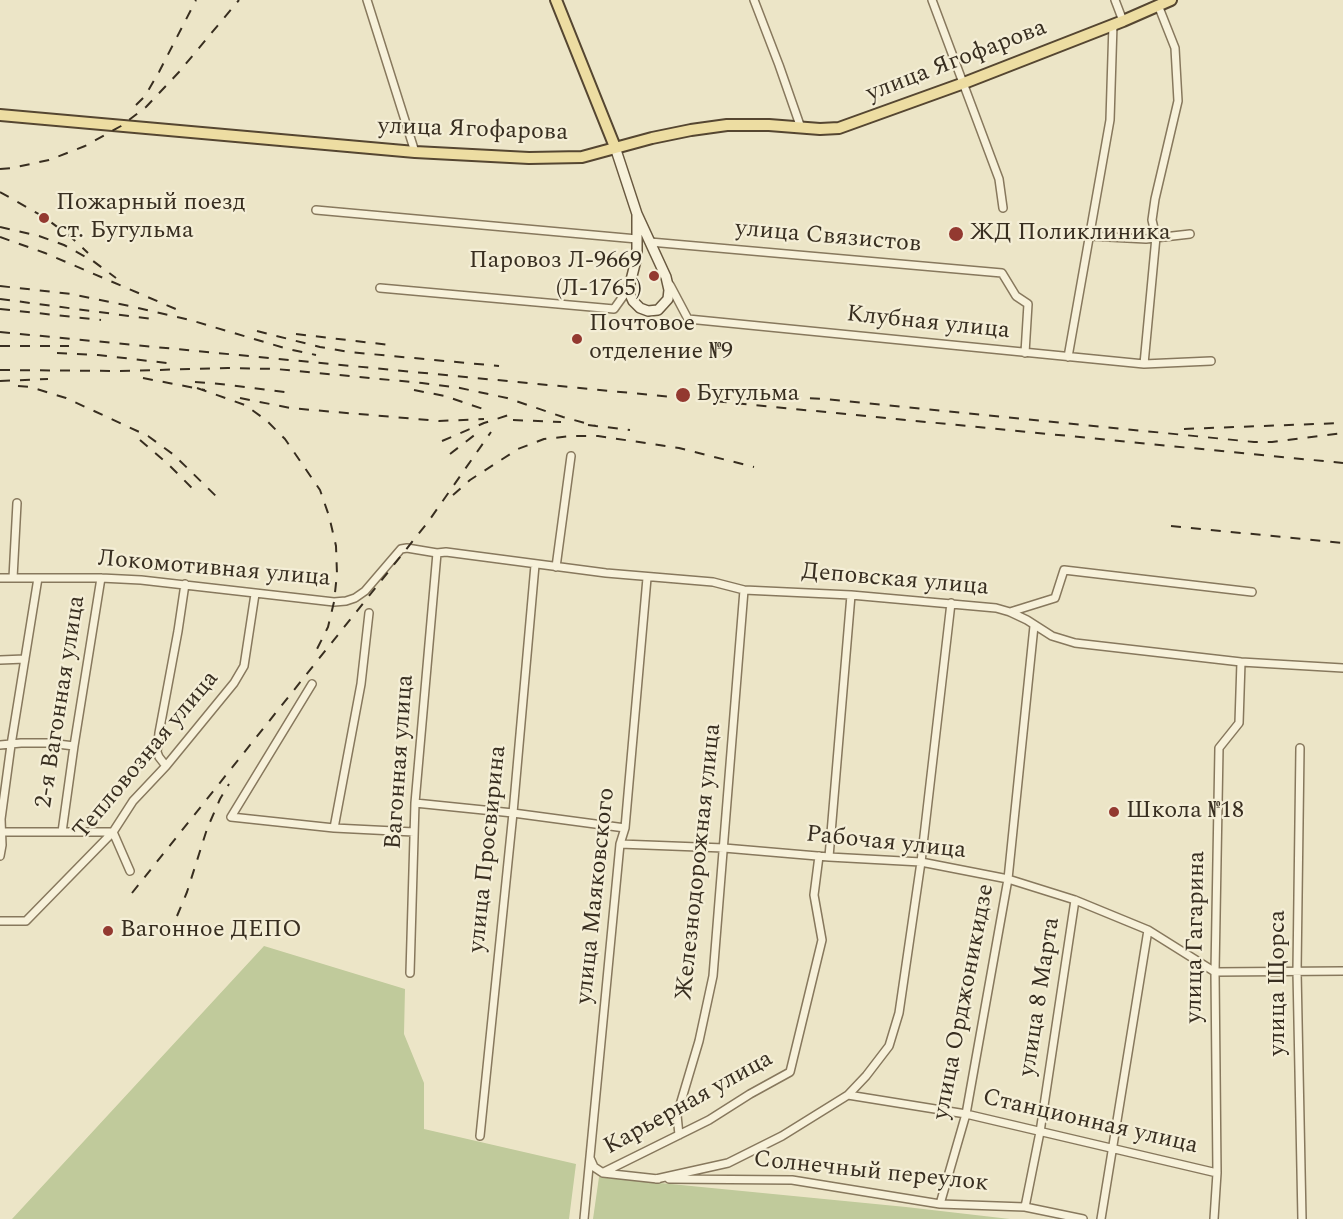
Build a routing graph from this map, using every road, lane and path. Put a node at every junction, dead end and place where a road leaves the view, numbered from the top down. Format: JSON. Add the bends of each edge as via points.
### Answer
{"nodes":[{"id":1,"x":367,"y":0,"type":"edge"},
{"id":2,"x":556,"y":0,"type":"edge"},
{"id":3,"x":754,"y":0,"type":"edge"},
{"id":4,"x":932,"y":0,"type":"edge"},
{"id":5,"x":1115,"y":0,"type":"edge"},
{"id":6,"x":1171,"y":0,"type":"edge"},
{"id":7,"x":1158,"y":5,"type":"junction"},
{"id":8,"x":1118,"y":22,"type":"junction"},
{"id":9,"x":964,"y":83,"type":"junction"},
{"id":10,"x":0,"y":115,"type":"edge"},
{"id":11,"x":801,"y":128,"type":"junction"},
{"id":12,"x":615,"y":147,"type":"junction"},
{"id":13,"x":415,"y":152,"type":"junction"},
{"id":14,"x":1003,"y":208,"type":"dead end"},
{"id":15,"x":316,"y":210,"type":"dead end"},
{"id":16,"x":637,"y":214,"type":"junction"},
{"id":17,"x":1190,"y":234,"type":"dead end"},
{"id":18,"x":1090,"y":236,"type":"junction"},
{"id":19,"x":1156,"y":237,"type":"junction"},
{"id":20,"x":637,"y":239,"type":"junction"},
{"id":21,"x":650,"y":242,"type":"junction"},
{"id":22,"x":666,"y":278,"type":"junction"},
{"id":23,"x":380,"y":288,"type":"dead end"},
{"id":24,"x":629,"y":288,"type":"junction"},
{"id":25,"x":1025,"y":353,"type":"junction"},
{"id":26,"x":1068,"y":357,"type":"junction"},
{"id":27,"x":1211,"y":361,"type":"dead end"},
{"id":28,"x":1144,"y":364,"type":"junction"},
{"id":29,"x":572,"y":456,"type":"dead end"},
{"id":30,"x":17,"y":503,"type":"dead end"},
{"id":31,"x":437,"y":554,"type":"junction"},
{"id":32,"x":535,"y":565,"type":"junction"},
{"id":33,"x":556,"y":567,"type":"junction"},
{"id":34,"x":0,"y":578,"type":"edge"},
{"id":35,"x":13,"y":578,"type":"junction"},
{"id":36,"x":38,"y":578,"type":"junction"},
{"id":37,"x":101,"y":578,"type":"junction"},
{"id":38,"x":647,"y":578,"type":"junction"},
{"id":39,"x":185,"y":585,"type":"junction"},
{"id":40,"x":744,"y":590,"type":"junction"},
{"id":41,"x":1252,"y":592,"type":"dead end"},
{"id":42,"x":255,"y":594,"type":"junction"},
{"id":43,"x":851,"y":595,"type":"junction"},
{"id":44,"x":951,"y":603,"type":"junction"},
{"id":45,"x":1010,"y":612,"type":"junction"},
{"id":46,"x":369,"y":613,"type":"dead end"},
{"id":47,"x":1034,"y":626,"type":"junction"},
{"id":48,"x":0,"y":660,"type":"edge"},
{"id":49,"x":25,"y":660,"type":"junction"},
{"id":50,"x":1241,"y":662,"type":"junction"},
{"id":51,"x":1343,"y":668,"type":"edge"},
{"id":52,"x":312,"y":684,"type":"dead end"},
{"id":53,"x":0,"y":745,"type":"edge"},
{"id":54,"x":11,"y":745,"type":"junction"},
{"id":55,"x":74,"y":746,"type":"junction"},
{"id":56,"x":1300,"y":748,"type":"dead end"},
{"id":57,"x":166,"y":766,"type":"junction"},
{"id":58,"x":415,"y":803,"type":"junction"},
{"id":59,"x":513,"y":813,"type":"junction"},
{"id":60,"x":334,"y":828,"type":"junction"},
{"id":61,"x":625,"y":828,"type":"junction"},
{"id":62,"x":1,"y":832,"type":"edge"},
{"id":63,"x":62,"y":832,"type":"junction"},
{"id":64,"x":113,"y":832,"type":"junction"},
{"id":65,"x":414,"y":832,"type":"junction"},
{"id":66,"x":620,"y":844,"type":"junction"},
{"id":67,"x":724,"y":848,"type":"junction"},
{"id":68,"x":0,"y":856,"type":"edge"},
{"id":69,"x":819,"y":856,"type":"junction"},
{"id":70,"x":829,"y":857,"type":"junction"},
{"id":71,"x":921,"y":862,"type":"junction"},
{"id":72,"x":130,"y":871,"type":"dead end"},
{"id":73,"x":1008,"y":879,"type":"junction"},
{"id":74,"x":1075,"y":900,"type":"junction"},
{"id":75,"x":0,"y":921,"type":"edge"},
{"id":76,"x":1148,"y":930,"type":"junction"},
{"id":77,"x":1343,"y":970,"type":"edge"},
{"id":78,"x":1297,"y":971,"type":"junction"},
{"id":79,"x":1215,"y":972,"type":"junction"},
{"id":80,"x":410,"y":973,"type":"dead end"},
{"id":81,"x":848,"y":1095,"type":"junction"},
{"id":82,"x":966,"y":1114,"type":"junction"},
{"id":83,"x":1040,"y":1132,"type":"junction"},
{"id":84,"x":679,"y":1135,"type":"junction"},
{"id":85,"x":480,"y":1136,"type":"dead end"},
{"id":86,"x":1112,"y":1149,"type":"junction"},
{"id":87,"x":590,"y":1157,"type":"junction"},
{"id":88,"x":603,"y":1173,"type":"junction"},
{"id":89,"x":1216,"y":1173,"type":"junction"},
{"id":90,"x":656,"y":1179,"type":"junction"},
{"id":91,"x":940,"y":1204,"type":"junction"},
{"id":92,"x":1025,"y":1207,"type":"junction"},
{"id":93,"x":584,"y":1219,"type":"edge"},
{"id":94,"x":1083,"y":1219,"type":"edge"},
{"id":95,"x":1101,"y":1219,"type":"edge"},
{"id":96,"x":1214,"y":1219,"type":"edge"},
{"id":97,"x":1302,"y":1219,"type":"edge"}],
"edges":[{"from":1,"to":13,"type":"street"},
{"from":2,"to":12,"type":"main road"},
{"from":3,"to":11,"type":"street"},
{"from":4,"to":9,"type":"street"},
{"from":5,"to":8,"type":"street"},
{"from":6,"to":7,"type":"main road","name":"улица Ягофарова"},
{"from":7,"to":8,"type":"main road","name":"улица Ягофарова"},
{"from":7,"to":19,"type":"street","via":[[1175,48],[1178,101],[1155,199],[1152,220]]},
{"from":8,"to":9,"type":"main road","name":"улица Ягофарова"},
{"from":8,"to":18,"type":"street","via":[[1110,120]]},
{"from":9,"to":11,"type":"main road","name":"улица Ягофарова","via":[[839,128]]},
{"from":9,"to":14,"type":"street","via":[[999,179]]},
{"from":10,"to":13,"type":"main road","name":"улица Ягофарова"},
{"from":11,"to":12,"type":"main road","name":"улица Ягофарова","via":[[727,125]]},
{"from":12,"to":13,"type":"main road","name":"улица Ягофарова","via":[[582,157],[556,158]]},
{"from":12,"to":16,"type":"street"},
{"from":15,"to":20,"type":"street"},
{"from":16,"to":20,"type":"street"},
{"from":16,"to":21,"type":"street"},
{"from":17,"to":19,"type":"street"},
{"from":18,"to":19,"type":"street"},
{"from":18,"to":26,"type":"street"},
{"from":19,"to":28,"type":"street"},
{"from":20,"to":24,"type":"street"},
{"from":21,"to":22,"type":"street"},
{"from":21,"to":25,"type":"street","name":"улица Связистов","via":[[1002,273],[1016,296],[1028,304]]},
{"from":22,"to":24,"type":"street","via":[[668,299],[658,310],[638,306]]},
{"from":22,"to":25,"type":"street","name":"Клубная улица","via":[[688,319]]},
{"from":23,"to":24,"type":"street","via":[[614,309]]},
{"from":25,"to":26,"type":"street","name":"Клубная улица"},
{"from":26,"to":28,"type":"street","name":"Клубная улица"},
{"from":27,"to":28,"type":"street","name":"Клубная улица"},
{"from":29,"to":33,"type":"street"},
{"from":30,"to":35,"type":"street"},
{"from":31,"to":32,"type":"street","name":"Деповская улица"},
{"from":31,"to":42,"type":"street","name":"Локомотивная улица","via":[[401,549],[365,591],[346,601]]},
{"from":31,"to":58,"type":"street","name":"Вагонная улица"},
{"from":32,"to":33,"type":"street","name":"Деповская улица"},
{"from":32,"to":59,"type":"street","name":"улица Просвирина"},
{"from":33,"to":38,"type":"street","name":"Деповская улица"},
{"from":34,"to":35,"type":"street","name":"Локомотивная улица"},
{"from":35,"to":36,"type":"street","name":"Локомотивная улица"},
{"from":36,"to":37,"type":"street","name":"Локомотивная улица"},
{"from":36,"to":49,"type":"street"},
{"from":37,"to":39,"type":"street","name":"Локомотивная улица"},
{"from":37,"to":55,"type":"street","name":"2-я Вагонная улица"},
{"from":38,"to":40,"type":"street","name":"Деповская улица","via":[[713,582]]},
{"from":38,"to":61,"type":"street","name":"улица Маяковского"},
{"from":39,"to":42,"type":"street","name":"Локомотивная улица"},
{"from":39,"to":57,"type":"street","via":[[157,752]]},
{"from":40,"to":43,"type":"street","name":"Деповская улица"},
{"from":40,"to":67,"type":"street","name":"Железнодорожная улица"},
{"from":41,"to":45,"type":"street","via":[[1064,570],[1055,598]]},
{"from":42,"to":57,"type":"street","name":"Тепловозная улица","via":[[244,666]]},
{"from":43,"to":44,"type":"street","name":"Деповская улица"},
{"from":43,"to":70,"type":"street"},
{"from":44,"to":45,"type":"street","name":"Деповская улица"},
{"from":44,"to":71,"type":"street"},
{"from":45,"to":47,"type":"street","name":"Деповская улица"},
{"from":46,"to":60,"type":"street","via":[[361,684]]},
{"from":47,"to":50,"type":"street","name":"Деповская улица","via":[[1075,643]]},
{"from":47,"to":73,"type":"street","name":"улица Орджоникидзе"},
{"from":48,"to":49,"type":"street"},
{"from":49,"to":54,"type":"street"},
{"from":50,"to":51,"type":"street","name":"Деповская улица"},
{"from":50,"to":79,"type":"street","name":"улица Гагарина","via":[[1239,723],[1219,748]]},
{"from":52,"to":60,"type":"street","via":[[231,818]]},
{"from":53,"to":54,"type":"street"},
{"from":54,"to":55,"type":"street"},
{"from":54,"to":62,"type":"street"},
{"from":55,"to":63,"type":"street","name":"2-я Вагонная улица"},
{"from":56,"to":78,"type":"street","name":"улица Щорса"},
{"from":57,"to":64,"type":"street","name":"Тепловозная улица","via":[[133,801]]},
{"from":58,"to":59,"type":"street"},
{"from":58,"to":65,"type":"street","name":"Вагонная улица"},
{"from":59,"to":61,"type":"street"},
{"from":59,"to":85,"type":"street","name":"улица Просвирина"},
{"from":60,"to":65,"type":"street"},
{"from":61,"to":66,"type":"street","name":"улица Маяковского"},
{"from":62,"to":63,"type":"street"},
{"from":62,"to":68,"type":"street"},
{"from":63,"to":64,"type":"street"},
{"from":64,"to":72,"type":"street"},
{"from":64,"to":75,"type":"street","name":"Тепловозная улица","via":[[26,921]]},
{"from":65,"to":80,"type":"street","name":"Вагонная улица"},
{"from":66,"to":67,"type":"street","name":"Рабочая улица"},
{"from":66,"to":87,"type":"street","name":"улица Маяковского"},
{"from":67,"to":69,"type":"street","name":"Рабочая улица"},
{"from":67,"to":84,"type":"street","name":"Железнодорожная улица","via":[[713,976],[677,1115]]},
{"from":69,"to":70,"type":"street","name":"Рабочая улица"},
{"from":69,"to":84,"type":"street","name":"Карьерная улица","via":[[814,895],[822,940],[790,1072]]},
{"from":70,"to":71,"type":"street","name":"Рабочая улица"},
{"from":71,"to":73,"type":"street","name":"Рабочая улица"},
{"from":71,"to":81,"type":"street","via":[[898,1013],[889,1046]]},
{"from":73,"to":74,"type":"street","name":"Рабочая улица"},
{"from":73,"to":82,"type":"street","name":"улица Орджоникидзе"},
{"from":74,"to":76,"type":"street","name":"Рабочая улица"},
{"from":74,"to":83,"type":"street","name":"улица 8 Марта"},
{"from":76,"to":79,"type":"street","name":"Рабочая улица"},
{"from":76,"to":86,"type":"street"},
{"from":77,"to":78,"type":"street"},
{"from":78,"to":79,"type":"street"},
{"from":78,"to":97,"type":"street","name":"улица Щорса"},
{"from":79,"to":89,"type":"street","name":"улица Гагарина"},
{"from":81,"to":82,"type":"street","name":"Станционная улица"},
{"from":81,"to":90,"type":"street","via":[[782,1136],[728,1163]]},
{"from":82,"to":83,"type":"street","name":"Станционная улица"},
{"from":82,"to":91,"type":"street","name":"улица Орджоникидзе"},
{"from":83,"to":86,"type":"street","name":"Станционная улица"},
{"from":83,"to":92,"type":"street","name":"улица 8 Марта"},
{"from":84,"to":88,"type":"street","name":"Карьерная улица"},
{"from":86,"to":89,"type":"street","name":"Станционная улица"},
{"from":86,"to":95,"type":"street"},
{"from":87,"to":88,"type":"street","via":[[594,1167]]},
{"from":87,"to":93,"type":"street","name":"улица Маяковского"},
{"from":88,"to":90,"type":"street","name":"Солнечный переулок"},
{"from":89,"to":96,"type":"street","name":"улица Гагарина"},
{"from":90,"to":91,"type":"street","name":"Солнечный переулок","via":[[792,1180]]},
{"from":91,"to":92,"type":"street","name":"Солнечный переулок"},
{"from":92,"to":94,"type":"street","name":"Солнечный переулок"}]}
